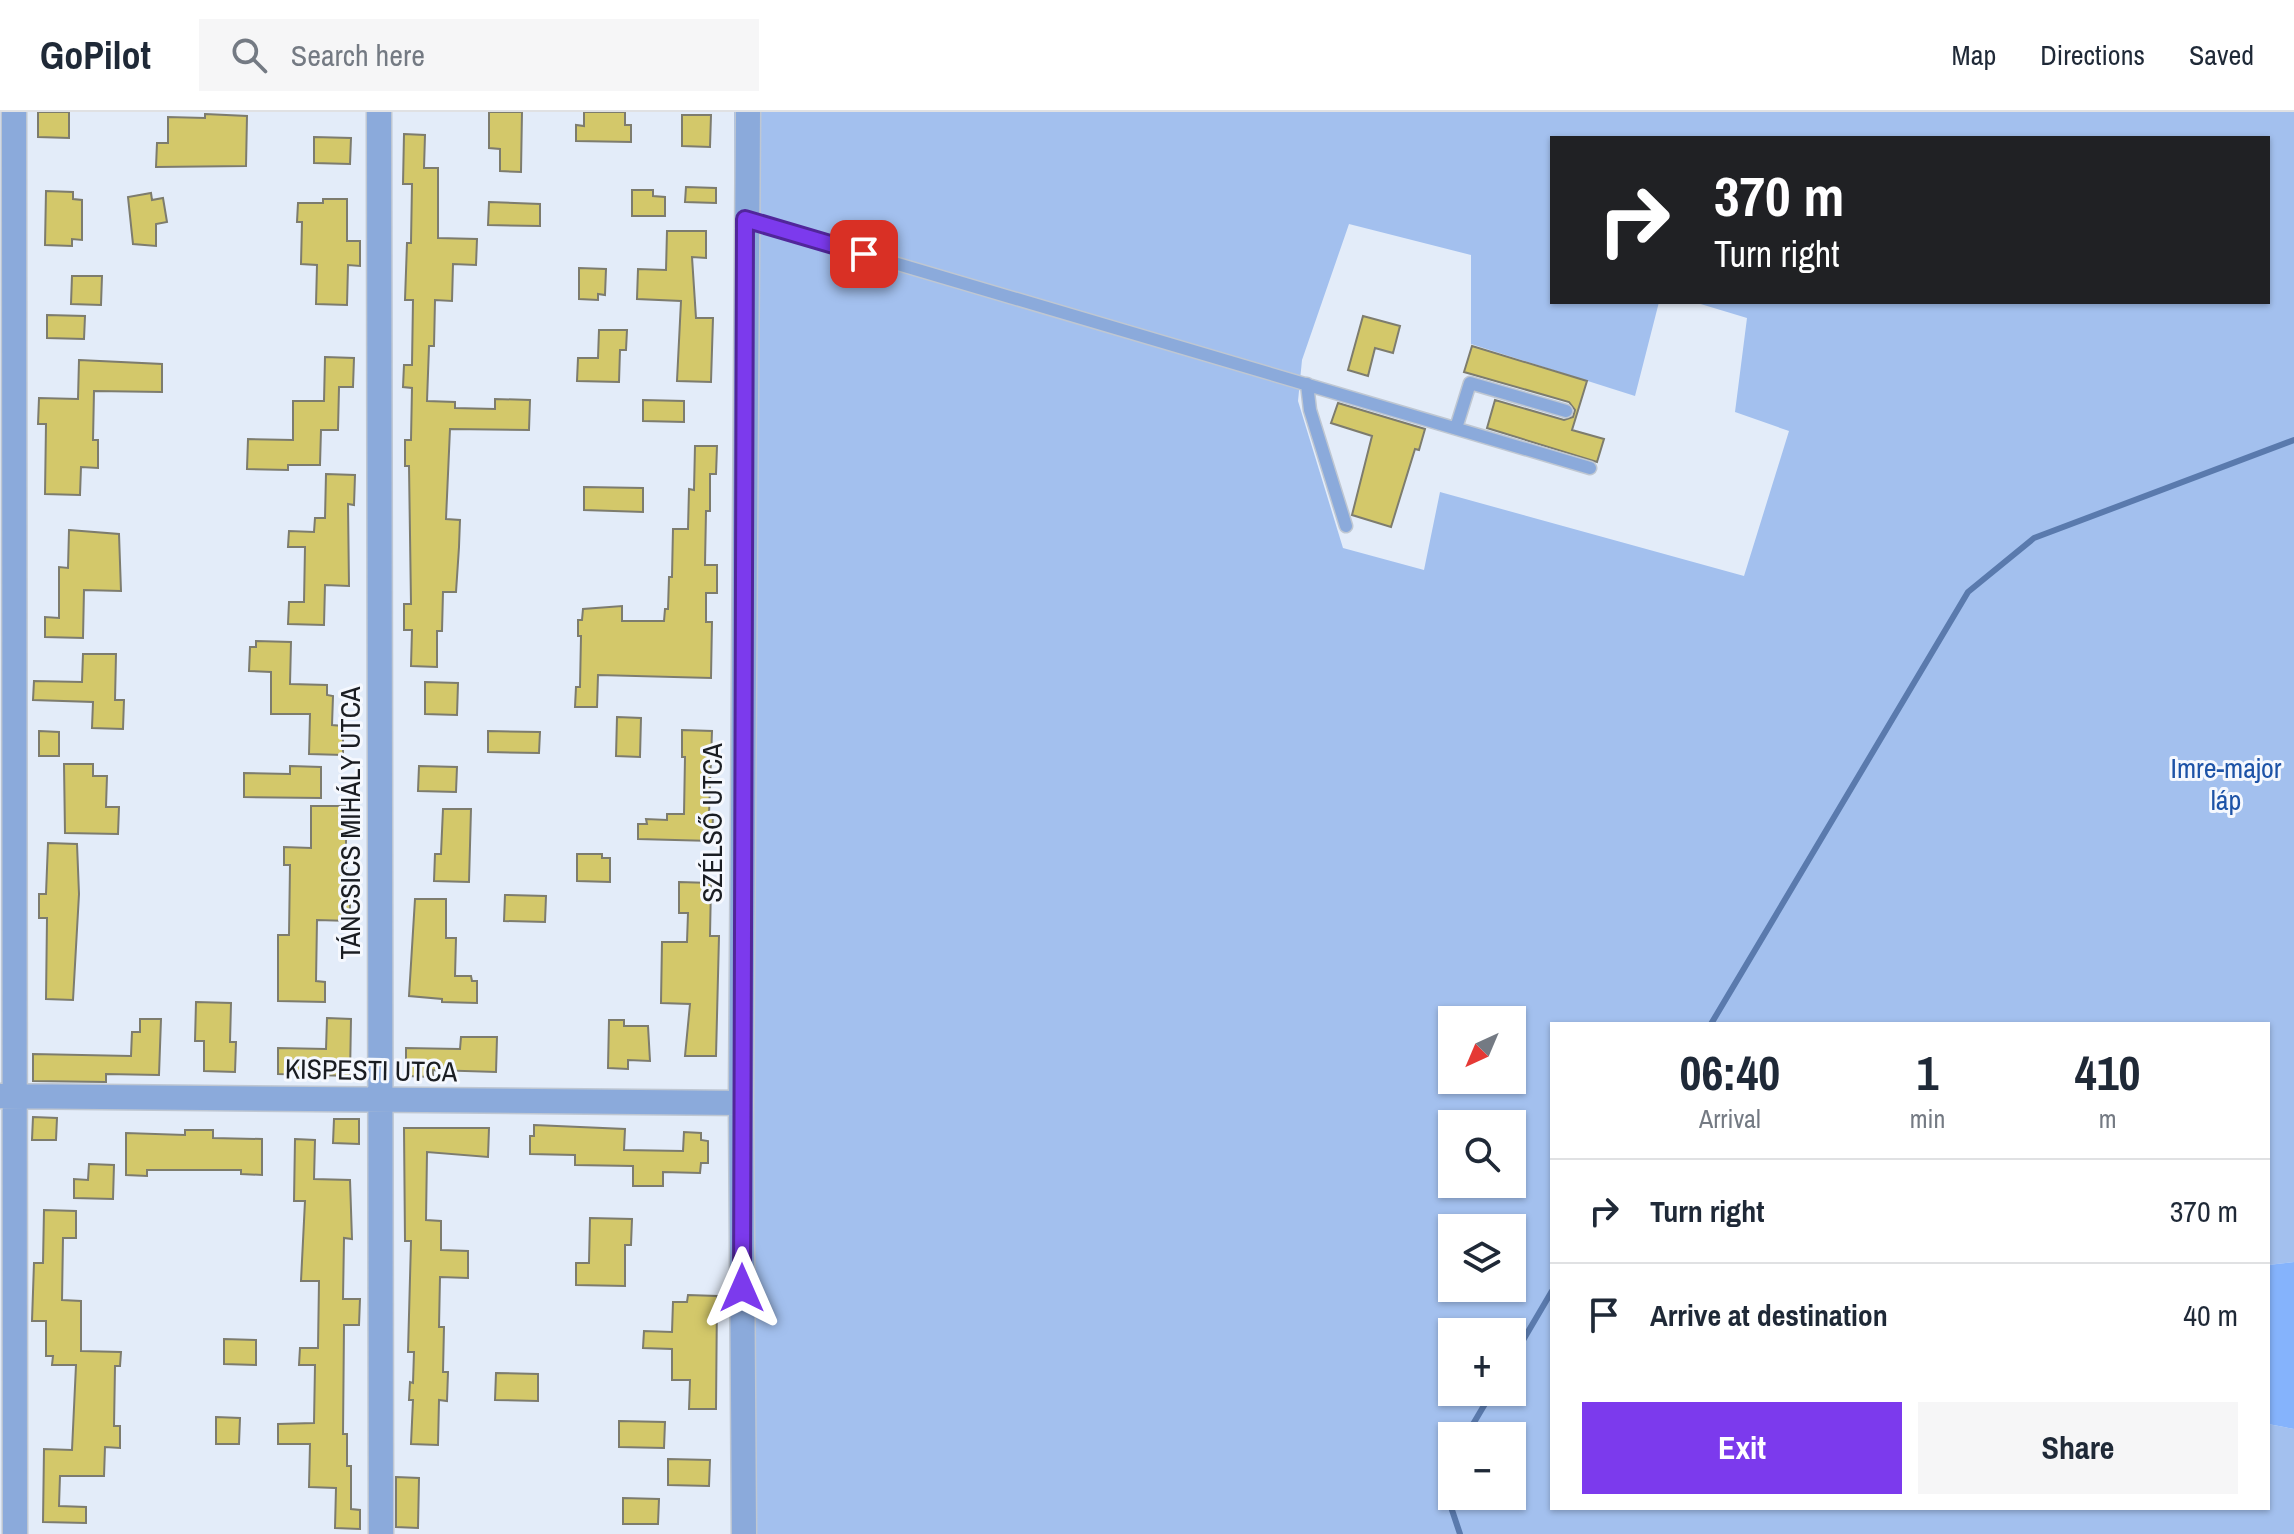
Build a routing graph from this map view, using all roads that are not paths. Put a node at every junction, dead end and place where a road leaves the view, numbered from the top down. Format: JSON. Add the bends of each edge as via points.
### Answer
{"nodes":[{"id":1,"x":14,"y":112,"type":"edge"},
{"id":2,"x":379,"y":112,"type":"edge"},
{"id":3,"x":748,"y":112,"type":"edge"},
{"id":4,"x":745,"y":219,"type":"junction"},
{"id":5,"x":1307,"y":384,"type":"junction"},
{"id":6,"x":1566,"y":411,"type":"dead end"},
{"id":7,"x":1456,"y":428,"type":"junction"},
{"id":8,"x":1590,"y":468,"type":"dead end"},
{"id":9,"x":1346,"y":526,"type":"dead end"},
{"id":10,"x":7,"y":1096,"type":"edge"},
{"id":11,"x":380,"y":1100,"type":"junction"},
{"id":12,"x":741,"y":1103,"type":"junction"},
{"id":13,"x":15,"y":1534,"type":"edge"},
{"id":14,"x":381,"y":1534,"type":"edge"},
{"id":15,"x":744,"y":1534,"type":"edge"}],
"edges":[{"from":1,"to":10,"type":"street"},
{"from":2,"to":11,"type":"street","name":"TÁNCSICS MIHÁLY UTCA"},
{"from":3,"to":4,"type":"street","name":"SZÉLSŐ UTCA"},
{"from":4,"to":5,"type":"lane"},
{"from":4,"to":12,"type":"street","name":"SZÉLSŐ UTCA"},
{"from":5,"to":7,"type":"lane"},
{"from":5,"to":9,"type":"lane"},
{"from":6,"to":7,"type":"lane","via":[[1470,383]]},
{"from":7,"to":8,"type":"lane"},
{"from":10,"to":11,"type":"street","name":"KISPESTI UTCA"},
{"from":10,"to":13,"type":"street"},
{"from":11,"to":12,"type":"street","name":"KISPESTI UTCA"},
{"from":11,"to":14,"type":"street","name":"TÁNCSICS MIHÁLY UTCA"},
{"from":12,"to":15,"type":"street","name":"SZÉLSŐ UTCA"}]}
